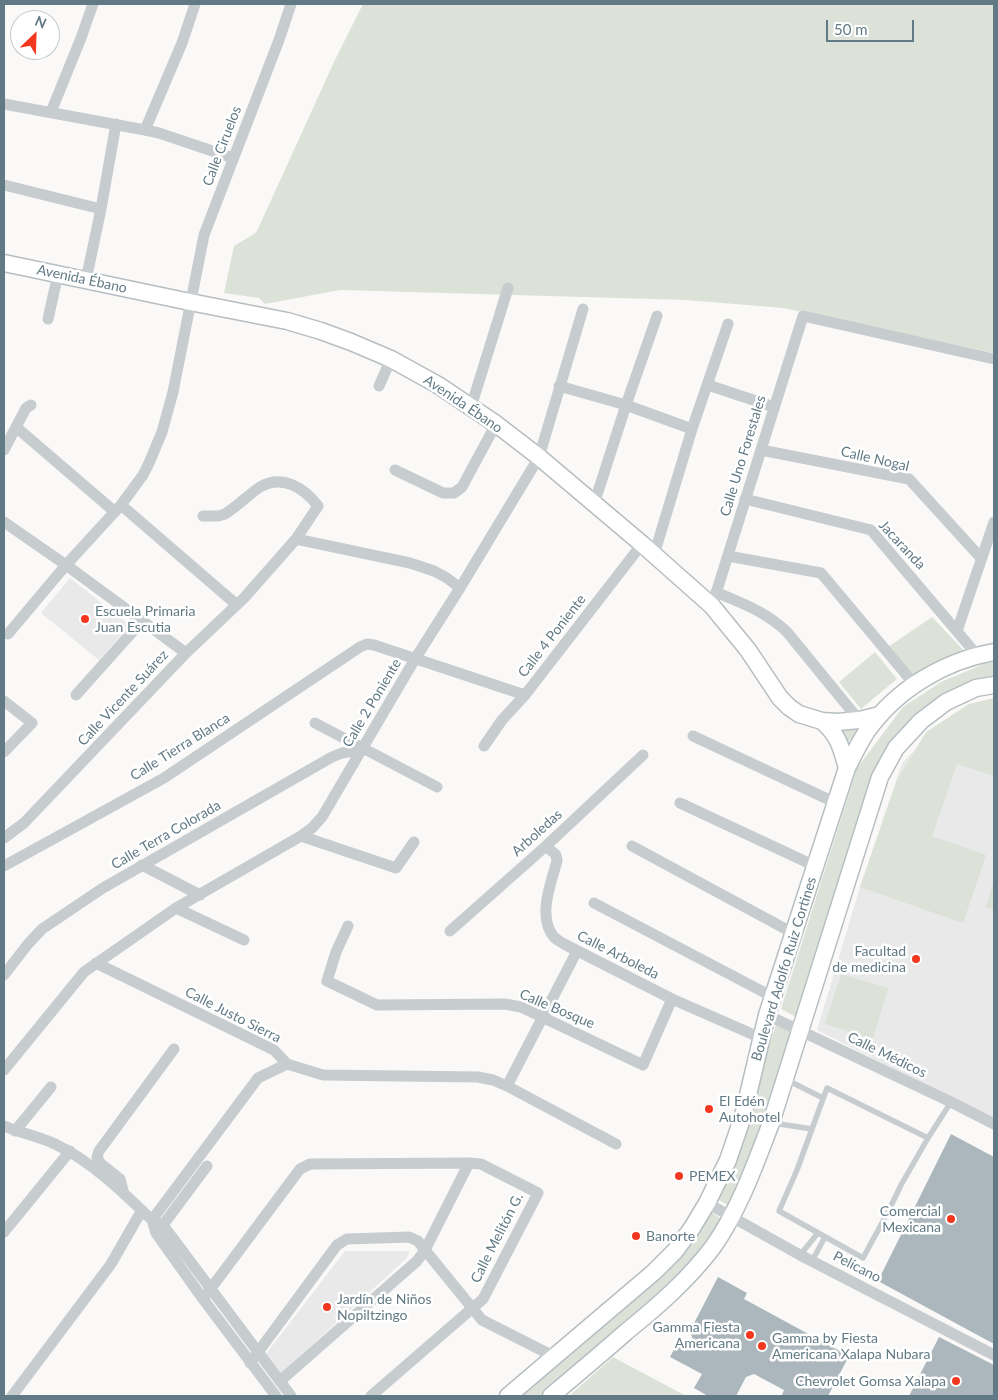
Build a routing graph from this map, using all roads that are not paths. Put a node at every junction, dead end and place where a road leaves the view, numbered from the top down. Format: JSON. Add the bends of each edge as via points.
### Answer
{"nodes":[{"id":1,"x":92,"y":4,"type":"edge"},
{"id":2,"x":195,"y":4,"type":"edge"},
{"id":3,"x":291,"y":4,"type":"edge"},
{"id":4,"x":4,"y":104,"type":"edge"},
{"id":5,"x":52,"y":112,"type":"junction"},
{"id":6,"x":116,"y":124,"type":"junction"},
{"id":7,"x":145,"y":130,"type":"junction"},
{"id":8,"x":233,"y":158,"type":"junction"},
{"id":9,"x":4,"y":185,"type":"edge"},
{"id":10,"x":101,"y":209,"type":"junction"},
{"id":11,"x":4,"y":263,"type":"edge"},
{"id":12,"x":58,"y":274,"type":"junction"},
{"id":13,"x":86,"y":280,"type":"junction"},
{"id":14,"x":508,"y":288,"type":"dead end"},
{"id":15,"x":190,"y":302,"type":"junction"},
{"id":16,"x":583,"y":309,"type":"dead end"},
{"id":17,"x":657,"y":316,"type":"dead end"},
{"id":18,"x":48,"y":319,"type":"dead end"},
{"id":19,"x":728,"y":324,"type":"dead end"},
{"id":20,"x":994,"y":359,"type":"edge"},
{"id":21,"x":391,"y":360,"type":"junction"},
{"id":22,"x":708,"y":385,"type":"junction"},
{"id":23,"x":379,"y":386,"type":"dead end"},
{"id":24,"x":559,"y":386,"type":"junction"},
{"id":25,"x":31,"y":405,"type":"dead end"},
{"id":26,"x":626,"y":405,"type":"junction"},
{"id":27,"x":471,"y":407,"type":"junction"},
{"id":28,"x":774,"y":407,"type":"junction"},
{"id":29,"x":496,"y":424,"type":"junction"},
{"id":30,"x":16,"y":427,"type":"junction"},
{"id":31,"x":692,"y":429,"type":"junction"},
{"id":32,"x":5,"y":447,"type":"edge"},
{"id":33,"x":761,"y":450,"type":"junction"},
{"id":34,"x":539,"y":457,"type":"junction"},
{"id":35,"x":395,"y":470,"type":"dead end"},
{"id":36,"x":746,"y":499,"type":"junction"},
{"id":37,"x":594,"y":504,"type":"junction"},
{"id":38,"x":118,"y":509,"type":"junction"},
{"id":39,"x":203,"y":516,"type":"dead end"},
{"id":40,"x":4,"y":522,"type":"edge"},
{"id":41,"x":994,"y":522,"type":"edge"},
{"id":42,"x":296,"y":539,"type":"junction"},
{"id":43,"x":648,"y":549,"type":"junction"},
{"id":44,"x":728,"y":556,"type":"junction"},
{"id":45,"x":982,"y":558,"type":"junction"},
{"id":46,"x":66,"y":565,"type":"junction"},
{"id":47,"x":460,"y":588,"type":"junction"},
{"id":48,"x":714,"y":599,"type":"junction"},
{"id":49,"x":238,"y":605,"type":"junction"},
{"id":50,"x":142,"y":621,"type":"junction"},
{"id":51,"x":957,"y":631,"type":"junction"},
{"id":52,"x":8,"y":634,"type":"dead end"},
{"id":53,"x":994,"y":652,"type":"edge"},
{"id":54,"x":186,"y":653,"type":"junction"},
{"id":55,"x":977,"y":655,"type":"junction"},
{"id":56,"x":416,"y":659,"type":"junction"},
{"id":57,"x":994,"y":684,"type":"edge"},
{"id":58,"x":915,"y":685,"type":"junction"},
{"id":59,"x":76,"y":695,"type":"dead end"},
{"id":60,"x":525,"y":695,"type":"junction"},
{"id":61,"x":4,"y":701,"type":"edge"},
{"id":62,"x":880,"y":715,"type":"junction"},
{"id":63,"x":859,"y":720,"type":"junction"},
{"id":64,"x":822,"y":721,"type":"junction"},
{"id":65,"x":315,"y":723,"type":"dead end"},
{"id":66,"x":693,"y":736,"type":"dead end"},
{"id":67,"x":484,"y":746,"type":"dead end"},
{"id":68,"x":362,"y":749,"type":"junction"},
{"id":69,"x":4,"y":752,"type":"edge"},
{"id":70,"x":643,"y":755,"type":"dead end"},
{"id":71,"x":847,"y":768,"type":"junction"},
{"id":72,"x":437,"y":787,"type":"dead end"},
{"id":73,"x":680,"y":802,"type":"dead end"},
{"id":74,"x":836,"y":803,"type":"junction"},
{"id":75,"x":301,"y":836,"type":"junction"},
{"id":76,"x":4,"y":838,"type":"edge"},
{"id":77,"x":414,"y":842,"type":"dead end"},
{"id":78,"x":546,"y":846,"type":"junction"},
{"id":79,"x":632,"y":846,"type":"dead end"},
{"id":80,"x":4,"y":866,"type":"edge"},
{"id":81,"x":142,"y":866,"type":"junction"},
{"id":82,"x":815,"y":866,"type":"junction"},
{"id":83,"x":200,"y":894,"type":"junction"},
{"id":84,"x":594,"y":903,"type":"dead end"},
{"id":85,"x":176,"y":908,"type":"junction"},
{"id":86,"x":348,"y":926,"type":"dead end"},
{"id":87,"x":450,"y":931,"type":"dead end"},
{"id":88,"x":793,"y":933,"type":"junction"},
{"id":89,"x":244,"y":940,"type":"dead end"},
{"id":90,"x":577,"y":951,"type":"junction"},
{"id":91,"x":96,"y":963,"type":"junction"},
{"id":92,"x":4,"y":975,"type":"edge"},
{"id":93,"x":773,"y":997,"type":"junction"},
{"id":94,"x":672,"y":999,"type":"junction"},
{"id":95,"x":767,"y":1015,"type":"junction"},
{"id":96,"x":543,"y":1016,"type":"junction"},
{"id":97,"x":801,"y":1030,"type":"junction"},
{"id":98,"x":761,"y":1038,"type":"junction"},
{"id":99,"x":174,"y":1048,"type":"dead end"},
{"id":100,"x":287,"y":1064,"type":"junction"},
{"id":101,"x":4,"y":1070,"type":"edge"},
{"id":102,"x":785,"y":1079,"type":"junction"},
{"id":103,"x":51,"y":1086,"type":"dead end"},
{"id":104,"x":508,"y":1086,"type":"junction"},
{"id":105,"x":823,"y":1098,"type":"junction"},
{"id":106,"x":951,"y":1102,"type":"junction"},
{"id":107,"x":770,"y":1123,"type":"junction"},
{"id":108,"x":994,"y":1124,"type":"edge"},
{"id":109,"x":9,"y":1129,"type":"edge"},
{"id":110,"x":812,"y":1129,"type":"junction"},
{"id":111,"x":928,"y":1138,"type":"junction"},
{"id":112,"x":616,"y":1144,"type":"dead end"},
{"id":113,"x":70,"y":1151,"type":"junction"},
{"id":114,"x":469,"y":1163,"type":"junction"},
{"id":115,"x":207,"y":1166,"type":"dead end"},
{"id":116,"x":124,"y":1194,"type":"junction"},
{"id":117,"x":707,"y":1204,"type":"junction"},
{"id":118,"x":142,"y":1210,"type":"junction"},
{"id":119,"x":731,"y":1218,"type":"junction"},
{"id":120,"x":152,"y":1220,"type":"junction"},
{"id":121,"x":163,"y":1225,"type":"junction"},
{"id":122,"x":4,"y":1232,"type":"edge"},
{"id":123,"x":818,"y":1233,"type":"junction"},
{"id":124,"x":825,"y":1237,"type":"junction"},
{"id":125,"x":425,"y":1250,"type":"junction"},
{"id":126,"x":800,"y":1254,"type":"junction"},
{"id":127,"x":812,"y":1261,"type":"junction"},
{"id":128,"x":211,"y":1289,"type":"junction"},
{"id":129,"x":202,"y":1299,"type":"junction"},
{"id":130,"x":472,"y":1309,"type":"junction"},
{"id":131,"x":258,"y":1353,"type":"junction"},
{"id":132,"x":994,"y":1356,"type":"edge"},
{"id":133,"x":555,"y":1357,"type":"junction"},
{"id":134,"x":250,"y":1362,"type":"junction"},
{"id":135,"x":280,"y":1382,"type":"junction"},
{"id":136,"x":12,"y":1396,"type":"edge"},
{"id":137,"x":276,"y":1396,"type":"edge"},
{"id":138,"x":291,"y":1396,"type":"edge"},
{"id":139,"x":371,"y":1396,"type":"edge"},
{"id":140,"x":508,"y":1396,"type":"edge"},
{"id":141,"x":551,"y":1396,"type":"edge"}],
"edges":[{"from":1,"to":5,"type":"street"},
{"from":2,"to":7,"type":"street"},
{"from":3,"to":8,"type":"street","name":"Calle Ciruelos"},
{"from":4,"to":5,"type":"street"},
{"from":5,"to":6,"type":"street"},
{"from":6,"to":7,"type":"street"},
{"from":6,"to":10,"type":"street"},
{"from":7,"to":8,"type":"street"},
{"from":8,"to":15,"type":"street","name":"Calle Ciruelos","via":[[204,235]]},
{"from":9,"to":10,"type":"street"},
{"from":10,"to":13,"type":"street"},
{"from":11,"to":12,"type":"main road","name":"Avenida Ébano"},
{"from":12,"to":13,"type":"main road","name":"Avenida Ébano"},
{"from":12,"to":18,"type":"street"},
{"from":13,"to":15,"type":"main road","name":"Avenida Ébano"},
{"from":14,"to":27,"type":"street"},
{"from":15,"to":21,"type":"main road","name":"Avenida Ébano","via":[[287,321],[351,342]]},
{"from":15,"to":38,"type":"street","name":"Calle Ciruelos","via":[[162,432],[143,475]]},
{"from":16,"to":24,"type":"street","name":"Calle 2 Poniente"},
{"from":17,"to":26,"type":"street"},
{"from":19,"to":22,"type":"street"},
{"from":20,"to":28,"type":"street","name":"Calle Uno Forestales","via":[[803,316]]},
{"from":21,"to":23,"type":"street"},
{"from":21,"to":27,"type":"main road","name":"Avenida Ébano"},
{"from":22,"to":28,"type":"street"},
{"from":22,"to":31,"type":"street"},
{"from":24,"to":26,"type":"street"},
{"from":24,"to":34,"type":"street","name":"Calle 2 Poniente"},
{"from":25,"to":30,"type":"street"},
{"from":26,"to":31,"type":"street"},
{"from":26,"to":37,"type":"street"},
{"from":27,"to":29,"type":"main road","name":"Avenida Ébano"},
{"from":28,"to":33,"type":"street","name":"Calle Uno Forestales"},
{"from":29,"to":34,"type":"main road","name":"Avenida Ébano"},
{"from":29,"to":35,"type":"street","via":[[462,487],[454,493],[443,493]]},
{"from":30,"to":32,"type":"street"},
{"from":30,"to":38,"type":"street"},
{"from":31,"to":43,"type":"street"},
{"from":33,"to":36,"type":"street","name":"Calle Uno Forestales"},
{"from":33,"to":45,"type":"street","name":"Calle Nogal","via":[[909,480]]},
{"from":34,"to":37,"type":"main road","name":"Avenida Ébano"},
{"from":34,"to":47,"type":"street","name":"Calle 2 Poniente"},
{"from":36,"to":44,"type":"street","name":"Calle Uno Forestales"},
{"from":36,"to":51,"type":"street","name":"Jacaranda","via":[[871,530]]},
{"from":37,"to":43,"type":"main road","name":"Avenida Ébano"},
{"from":38,"to":46,"type":"street","name":"Calle Ciruelos"},
{"from":38,"to":49,"type":"street"},
{"from":39,"to":42,"type":"street","name":"Calle Vicente Suárez","via":[[225,514],[273,482],[294,484],[310,495],[318,506]]},
{"from":40,"to":46,"type":"street"},
{"from":41,"to":45,"type":"street"},
{"from":42,"to":47,"type":"street","via":[[410,563],[434,571]]},
{"from":42,"to":49,"type":"street","name":"Calle Vicente Suárez"},
{"from":43,"to":48,"type":"main road","name":"Avenida Ébano"},
{"from":43,"to":60,"type":"street","name":"Calle 4 Poniente"},
{"from":44,"to":48,"type":"street","name":"Calle Uno Forestales"},
{"from":44,"to":58,"type":"street","via":[[821,573]]},
{"from":45,"to":51,"type":"street"},
{"from":46,"to":50,"type":"street"},
{"from":46,"to":52,"type":"street","name":"Calle Ciruelos"},
{"from":47,"to":56,"type":"street","name":"Calle 2 Poniente"},
{"from":48,"to":63,"type":"street","via":[[765,614],[776,622]]},
{"from":48,"to":64,"type":"main road","name":"Avenida Ébano","via":[[780,698],[799,714]]},
{"from":49,"to":54,"type":"street","name":"Calle Vicente Suárez"},
{"from":50,"to":54,"type":"street"},
{"from":50,"to":59,"type":"street"},
{"from":51,"to":55,"type":"street","name":"Jacaranda"},
{"from":53,"to":55,"type":"main road","name":"Boulevard Adolfo Ruiz Cortines"},
{"from":54,"to":76,"type":"street","name":"Calle Vicente Suárez","via":[[24,823]]},
{"from":55,"to":58,"type":"main road","name":"Boulevard Adolfo Ruiz Cortines","via":[[936,672]]},
{"from":56,"to":60,"type":"street"},
{"from":56,"to":68,"type":"street","name":"Calle 2 Poniente"},
{"from":56,"to":80,"type":"street","name":"Calle Tierra Blanca","via":[[374,645],[360,647],[164,778]]},
{"from":57,"to":97,"type":"main road","via":[[976,688],[946,702],[921,721],[896,748],[880,777]]},
{"from":58,"to":62,"type":"main road","name":"Boulevard Adolfo Ruiz Cortines"},
{"from":60,"to":67,"type":"street","name":"Calle 4 Poniente"},
{"from":61,"to":69,"type":"street","via":[[32,723]]},
{"from":62,"to":63,"type":"main road","name":"Avenida Ébano"},
{"from":62,"to":71,"type":"main road","name":"Boulevard Adolfo Ruiz Cortines"},
{"from":63,"to":64,"type":"main road","name":"Avenida Ébano"},
{"from":64,"to":71,"type":"main road","via":[[838,739]]},
{"from":65,"to":68,"type":"street"},
{"from":66,"to":74,"type":"street"},
{"from":68,"to":72,"type":"street"},
{"from":68,"to":75,"type":"street","name":"Calle 2 Poniente","via":[[322,817]]},
{"from":68,"to":81,"type":"street","name":"Calle Terra Colorada","via":[[332,757]]},
{"from":70,"to":78,"type":"street","name":"Arboledas"},
{"from":71,"to":74,"type":"main road","name":"Boulevard Adolfo Ruiz Cortines"},
{"from":73,"to":82,"type":"street"},
{"from":74,"to":82,"type":"main road","name":"Boulevard Adolfo Ruiz Cortines"},
{"from":75,"to":77,"type":"street","via":[[396,868]]},
{"from":75,"to":83,"type":"street","name":"Calle 2 Poniente"},
{"from":78,"to":87,"type":"street","name":"Arboledas"},
{"from":78,"to":90,"type":"street","name":"Calle Arboleda","via":[[556,855],[547,902],[549,930],[555,938]]},
{"from":79,"to":88,"type":"street"},
{"from":81,"to":83,"type":"street"},
{"from":81,"to":92,"type":"street","name":"Calle Terra Colorada","via":[[42,930]]},
{"from":82,"to":88,"type":"main road","name":"Boulevard Adolfo Ruiz Cortines"},
{"from":83,"to":85,"type":"street","name":"Calle 2 Poniente"},
{"from":84,"to":93,"type":"street"},
{"from":85,"to":89,"type":"street"},
{"from":85,"to":91,"type":"street","name":"Calle 2 Poniente"},
{"from":86,"to":96,"type":"street","name":"Calle Bosque","via":[[327,981],[377,1005],[505,1004]]},
{"from":88,"to":93,"type":"main road","name":"Boulevard Adolfo Ruiz Cortines"},
{"from":90,"to":94,"type":"street","name":"Calle Arboleda"},
{"from":90,"to":96,"type":"street"},
{"from":91,"to":100,"type":"street","name":"Calle Justo Sierra","via":[[274,1050]]},
{"from":91,"to":101,"type":"street","name":"Calle 2 Poniente","via":[[84,972]]},
{"from":93,"to":95,"type":"main road","name":"Boulevard Adolfo Ruiz Cortines"},
{"from":94,"to":96,"type":"street","name":"Calle Bosque","via":[[643,1065]]},
{"from":94,"to":98,"type":"street","name":"Calle Arboleda"},
{"from":95,"to":97,"type":"street","name":"Calle Médicos"},
{"from":95,"to":98,"type":"main road","name":"Boulevard Adolfo Ruiz Cortines"},
{"from":96,"to":104,"type":"street"},
{"from":97,"to":102,"type":"main road"},
{"from":97,"to":106,"type":"street","name":"Calle Médicos"},
{"from":98,"to":117,"type":"main road","name":"Boulevard Adolfo Ruiz Cortines","via":[[743,1116],[728,1160]]},
{"from":99,"to":116,"type":"street","via":[[99,1151],[100,1163],[120,1179]]},
{"from":100,"to":104,"type":"street","name":"Calle Justo Sierra","via":[[323,1075],[478,1077]]},
{"from":100,"to":120,"type":"street","via":[[258,1078]]},
{"from":102,"to":105,"type":"lane"},
{"from":102,"to":107,"type":"main road"},
{"from":103,"to":109,"type":"street"},
{"from":104,"to":112,"type":"street","name":"Calle Justo Sierra"},
{"from":105,"to":110,"type":"lane"},
{"from":105,"to":111,"type":"lane","via":[[827,1088]]},
{"from":106,"to":108,"type":"street","name":"Calle Médicos"},
{"from":106,"to":111,"type":"lane"},
{"from":107,"to":110,"type":"lane"},
{"from":107,"to":119,"type":"main road"},
{"from":109,"to":113,"type":"street"},
{"from":110,"to":123,"type":"lane","via":[[778,1211]]},
{"from":111,"to":124,"type":"lane","via":[[863,1258]]},
{"from":113,"to":116,"type":"street"},
{"from":113,"to":122,"type":"street"},
{"from":114,"to":125,"type":"street"},
{"from":114,"to":128,"type":"street","via":[[310,1164],[300,1169]]},
{"from":114,"to":130,"type":"street","name":"Calle Melitón G.","via":[[481,1164],[538,1193],[483,1299]]},
{"from":115,"to":121,"type":"street"},
{"from":116,"to":118,"type":"street"},
{"from":117,"to":119,"type":"street","name":"Pelícano"},
{"from":117,"to":133,"type":"main road","name":"Boulevard Adolfo Ruiz Cortines","via":[[675,1251]]},
{"from":118,"to":120,"type":"street"},
{"from":118,"to":136,"type":"street","via":[[111,1264]]},
{"from":119,"to":126,"type":"street","name":"Pelícano"},
{"from":119,"to":141,"type":"main road","via":[[713,1246],[671,1294]]},
{"from":120,"to":121,"type":"street"},
{"from":120,"to":129,"type":"street","via":[[156,1233]]},
{"from":121,"to":128,"type":"street"},
{"from":123,"to":124,"type":"lane"},
{"from":123,"to":126,"type":"lane"},
{"from":124,"to":127,"type":"lane"},
{"from":125,"to":130,"type":"street"},
{"from":125,"to":131,"type":"street","via":[[418,1241],[409,1237],[347,1239],[337,1245]]},
{"from":125,"to":135,"type":"street","via":[[417,1261]]},
{"from":126,"to":127,"type":"street","name":"Pelícano"},
{"from":127,"to":132,"type":"street","name":"Pelícano"},
{"from":128,"to":129,"type":"street"},
{"from":128,"to":131,"type":"street"},
{"from":129,"to":134,"type":"street"},
{"from":130,"to":133,"type":"street","via":[[482,1320]]},
{"from":130,"to":139,"type":"street","name":"Calle Melitón G."},
{"from":131,"to":134,"type":"street"},
{"from":131,"to":135,"type":"street"},
{"from":133,"to":140,"type":"main road","name":"Boulevard Adolfo Ruiz Cortines"},
{"from":134,"to":137,"type":"street"},
{"from":135,"to":138,"type":"street"}]}
